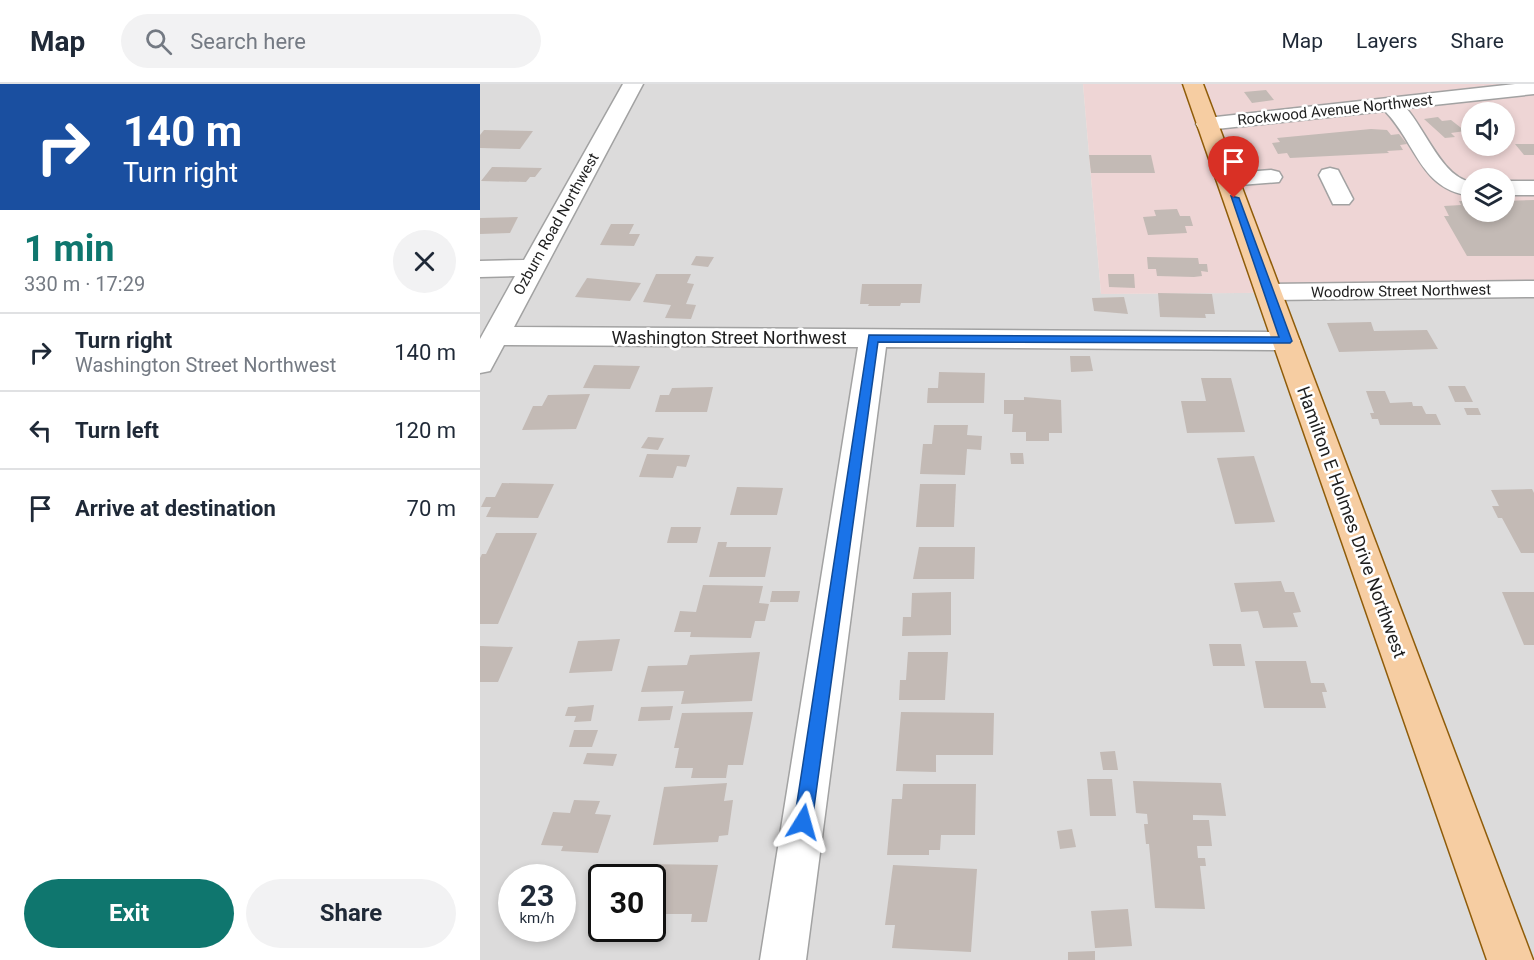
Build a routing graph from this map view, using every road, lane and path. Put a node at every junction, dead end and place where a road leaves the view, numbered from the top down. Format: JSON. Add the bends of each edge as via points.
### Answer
{"nodes":[{"id":1,"x":633,"y":84,"type":"edge"},
{"id":2,"x":1193,"y":84,"type":"edge"},
{"id":3,"x":1534,"y":88,"type":"edge"},
{"id":4,"x":1390,"y":104,"type":"junction"},
{"id":5,"x":1207,"y":124,"type":"junction"},
{"id":6,"x":1330,"y":176,"type":"dead end"},
{"id":7,"x":1271,"y":177,"type":"dead end"},
{"id":8,"x":1227,"y":179,"type":"junction"},
{"id":9,"x":1461,"y":186,"type":"edge"},
{"id":10,"x":1515,"y":188,"type":"edge"},
{"id":11,"x":1534,"y":188,"type":"edge"},
{"id":12,"x":1341,"y":199,"type":"dead end"},
{"id":13,"x":531,"y":268,"type":"junction"},
{"id":14,"x":480,"y":269,"type":"edge"},
{"id":15,"x":1534,"y":289,"type":"edge"},
{"id":16,"x":1269,"y":292,"type":"junction"},
{"id":17,"x":495,"y":336,"type":"junction"},
{"id":18,"x":873,"y":338,"type":"junction"},
{"id":19,"x":1286,"y":341,"type":"junction"},
{"id":20,"x":480,"y":364,"type":"edge"},
{"id":21,"x":783,"y":960,"type":"edge"},
{"id":22,"x":1510,"y":960,"type":"edge"}],
"edges":[{"from":1,"to":13,"type":"street","name":"Ozburn Road Northwest"},
{"from":2,"to":5,"type":"main road","name":"Hamilton E Holmes Drive Northwest"},
{"from":3,"to":4,"type":"street","name":"Rockwood Avenue Northwest","via":[[1463,91]]},
{"from":4,"to":5,"type":"street","name":"Rockwood Avenue Northwest"},
{"from":4,"to":9,"type":"street","via":[[1416,134],[1437,172],[1447,183]]},
{"from":5,"to":8,"type":"main road","name":"Hamilton E Holmes Drive Northwest"},
{"from":6,"to":12,"type":"street"},
{"from":7,"to":8,"type":"street"},
{"from":8,"to":16,"type":"main road","name":"Hamilton E Holmes Drive Northwest"},
{"from":10,"to":11,"type":"street"},
{"from":13,"to":14,"type":"street"},
{"from":13,"to":17,"type":"street","name":"Ozburn Road Northwest"},
{"from":15,"to":16,"type":"street","name":"Woodrow Street Northwest"},
{"from":16,"to":19,"type":"main road","name":"Hamilton E Holmes Drive Northwest"},
{"from":17,"to":18,"type":"street","name":"Washington Street Northwest"},
{"from":17,"to":20,"type":"street","name":"Ozburn Road Northwest"},
{"from":18,"to":19,"type":"street","name":"Washington Street Northwest"},
{"from":18,"to":21,"type":"street"},
{"from":19,"to":22,"type":"main road","name":"Hamilton E Holmes Drive Northwest"}]}
